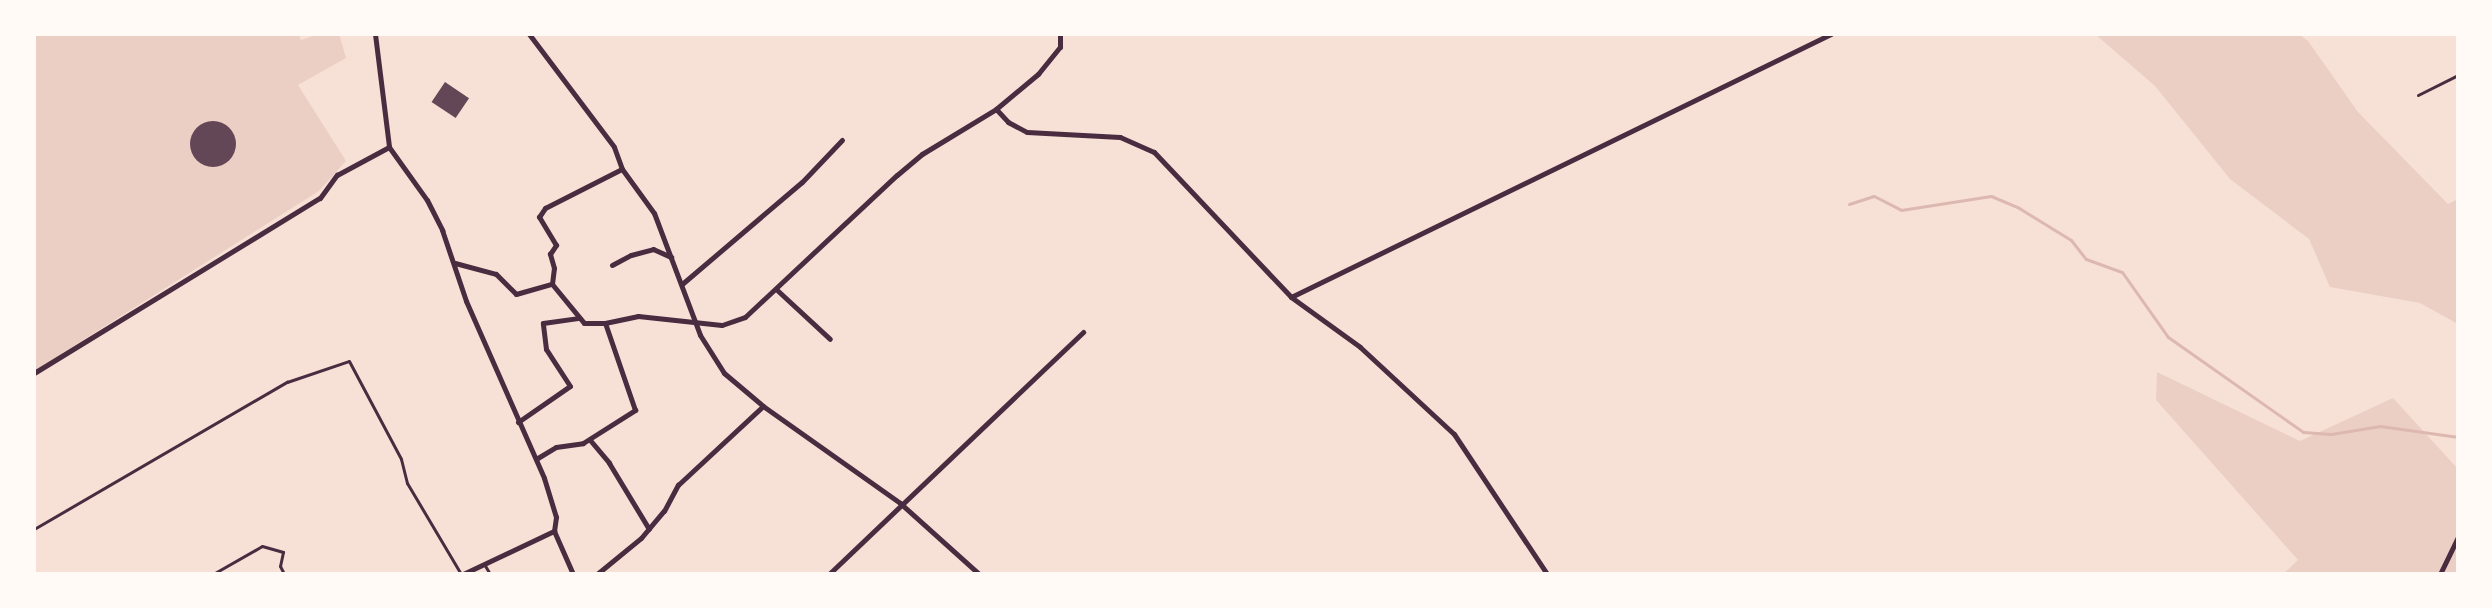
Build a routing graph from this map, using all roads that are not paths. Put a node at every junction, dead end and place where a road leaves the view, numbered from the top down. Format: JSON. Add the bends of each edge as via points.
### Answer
{"nodes":[{"id":1,"x":375,"y":34,"type":"edge"},
{"id":2,"x":529,"y":34,"type":"edge"},
{"id":3,"x":1060,"y":34,"type":"edge"},
{"id":4,"x":1831,"y":34,"type":"edge"},
{"id":5,"x":2458,"y":75,"type":"edge"},
{"id":6,"x":2418,"y":95,"type":"dead end"},
{"id":7,"x":996,"y":109,"type":"junction"},
{"id":8,"x":842,"y":140,"type":"dead end"},
{"id":9,"x":389,"y":147,"type":"junction"},
{"id":10,"x":622,"y":169,"type":"junction"},
{"id":11,"x":672,"y":258,"type":"junction"},
{"id":12,"x":455,"y":263,"type":"junction"},
{"id":13,"x":612,"y":265,"type":"dead end"},
{"id":14,"x":552,"y":284,"type":"junction"},
{"id":15,"x":682,"y":284,"type":"junction"},
{"id":16,"x":777,"y":290,"type":"junction"},
{"id":17,"x":1291,"y":297,"type":"junction"},
{"id":18,"x":579,"y":318,"type":"junction"},
{"id":19,"x":605,"y":323,"type":"junction"},
{"id":20,"x":698,"y":323,"type":"junction"},
{"id":21,"x":1083,"y":332,"type":"dead end"},
{"id":22,"x":830,"y":339,"type":"dead end"},
{"id":23,"x":34,"y":373,"type":"edge"},
{"id":24,"x":763,"y":406,"type":"junction"},
{"id":25,"x":518,"y":422,"type":"junction"},
{"id":26,"x":590,"y":440,"type":"junction"},
{"id":27,"x":536,"y":459,"type":"junction"},
{"id":28,"x":900,"y":503,"type":"junction"},
{"id":29,"x":34,"y":529,"type":"edge"},
{"id":30,"x":649,"y":529,"type":"junction"},
{"id":31,"x":554,"y":531,"type":"junction"},
{"id":32,"x":2458,"y":537,"type":"edge"},
{"id":33,"x":484,"y":564,"type":"junction"},
{"id":34,"x":217,"y":573,"type":"edge"},
{"id":35,"x":284,"y":574,"type":"edge"},
{"id":36,"x":462,"y":574,"type":"edge"},
{"id":37,"x":490,"y":574,"type":"edge"},
{"id":38,"x":573,"y":574,"type":"edge"},
{"id":39,"x":597,"y":574,"type":"edge"},
{"id":40,"x":829,"y":574,"type":"edge"},
{"id":41,"x":979,"y":574,"type":"edge"},
{"id":42,"x":1547,"y":574,"type":"edge"},
{"id":43,"x":2440,"y":574,"type":"edge"}],
"edges":[{"from":1,"to":9,"type":"street"},
{"from":2,"to":10,"type":"street","via":[[614,147]]},
{"from":3,"to":7,"type":"street","via":[[1060,47],[1038,74]]},
{"from":4,"to":17,"type":"street"},
{"from":5,"to":6,"type":"lane"},
{"from":7,"to":16,"type":"street","via":[[922,154],[834,231]]},
{"from":7,"to":17,"type":"street","via":[[1027,132],[1120,137],[1154,152]]},
{"from":8,"to":15,"type":"street","via":[[802,182]]},
{"from":9,"to":12,"type":"street","via":[[427,200]]},
{"from":9,"to":23,"type":"street","via":[[337,175],[320,198]]},
{"from":10,"to":11,"type":"street","via":[[654,213]]},
{"from":10,"to":14,"type":"street","via":[[545,208],[539,217],[556,245],[550,254]]},
{"from":11,"to":13,"type":"street","via":[[653,249]]},
{"from":11,"to":15,"type":"street"},
{"from":12,"to":14,"type":"street","via":[[496,274],[516,294]]},
{"from":12,"to":25,"type":"street"},
{"from":14,"to":18,"type":"street"},
{"from":15,"to":20,"type":"street"},
{"from":16,"to":20,"type":"street","via":[[745,317],[722,325]]},
{"from":16,"to":22,"type":"street"},
{"from":17,"to":42,"type":"street","via":[[1360,347],[1454,434]]},
{"from":18,"to":19,"type":"street"},
{"from":18,"to":25,"type":"street","via":[[543,323],[546,349],[570,386]]},
{"from":19,"to":20,"type":"street","via":[[638,316]]},
{"from":19,"to":26,"type":"street","via":[[635,410]]},
{"from":20,"to":24,"type":"street","via":[[724,373]]},
{"from":21,"to":28,"type":"street"},
{"from":24,"to":28,"type":"street"},
{"from":24,"to":30,"type":"street","via":[[678,485]]},
{"from":25,"to":27,"type":"street"},
{"from":26,"to":27,"type":"street","via":[[556,447]]},
{"from":26,"to":30,"type":"street"},
{"from":27,"to":31,"type":"street","via":[[556,517]]},
{"from":28,"to":40,"type":"street"},
{"from":28,"to":41,"type":"street"},
{"from":29,"to":36,"type":"lane","via":[[287,382],[349,361],[401,459],[407,483]]},
{"from":30,"to":39,"type":"street"},
{"from":31,"to":33,"type":"street"},
{"from":31,"to":38,"type":"street"},
{"from":32,"to":43,"type":"street"},
{"from":33,"to":36,"type":"street"},
{"from":33,"to":37,"type":"lane"},
{"from":34,"to":35,"type":"lane","via":[[262,546],[283,552]]}]}
